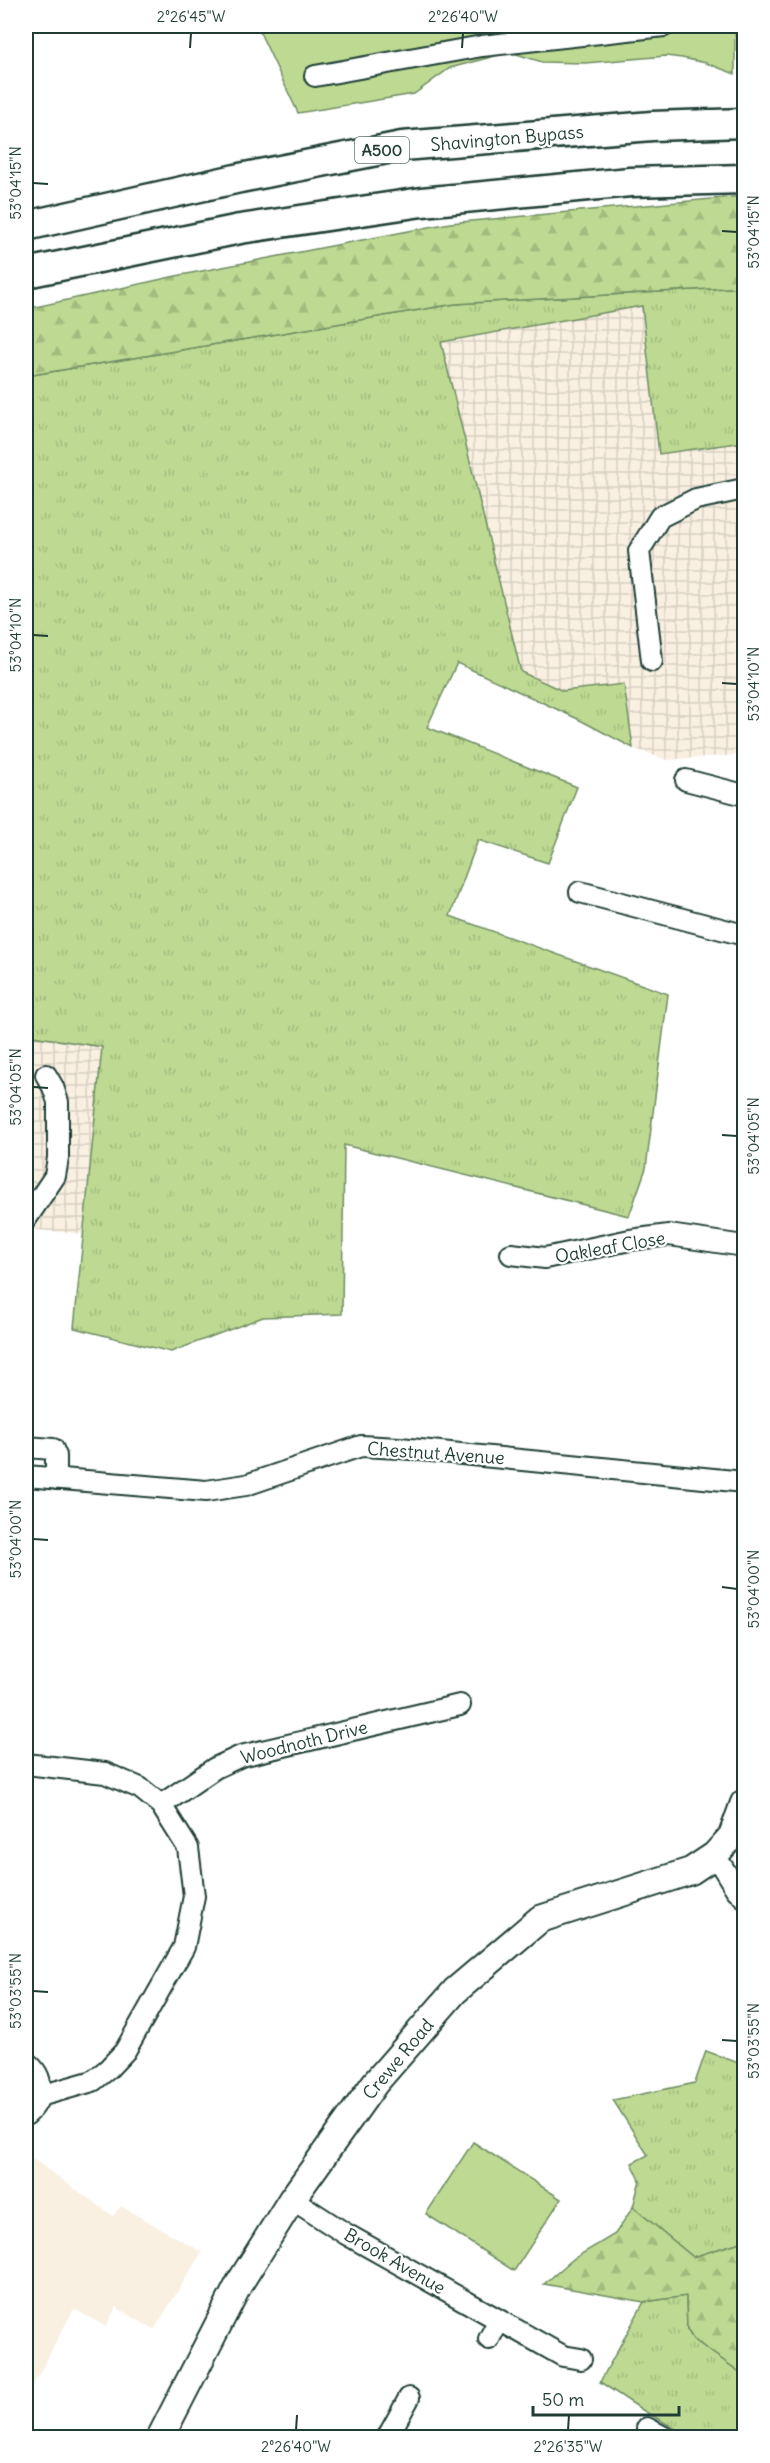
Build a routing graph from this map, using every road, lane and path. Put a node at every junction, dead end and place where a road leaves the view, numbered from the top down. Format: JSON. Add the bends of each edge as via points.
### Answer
{"nodes":[{"id":1,"x":664,"y":26,"type":"edge"},
{"id":2,"x":315,"y":76,"type":"dead end"},
{"id":3,"x":744,"y":123,"type":"edge"},
{"id":4,"x":744,"y":179,"type":"edge"},
{"id":5,"x":26,"y":226,"type":"edge"},
{"id":6,"x":26,"y":273,"type":"edge"},
{"id":7,"x":744,"y":489,"type":"edge"},
{"id":8,"x":652,"y":661,"type":"dead end"},
{"id":9,"x":686,"y":780,"type":"dead end"},
{"id":10,"x":744,"y":795,"type":"edge"},
{"id":11,"x":580,"y":892,"type":"dead end"},
{"id":12,"x":744,"y":935,"type":"edge"},
{"id":13,"x":46,"y":1075,"type":"dead end"},
{"id":14,"x":26,"y":1219,"type":"edge"},
{"id":15,"x":744,"y":1246,"type":"edge"},
{"id":16,"x":511,"y":1254,"type":"dead end"},
{"id":17,"x":26,"y":1447,"type":"edge"},
{"id":18,"x":26,"y":1476,"type":"edge"},
{"id":19,"x":56,"y":1479,"type":"junction"},
{"id":20,"x":744,"y":1482,"type":"edge"},
{"id":21,"x":460,"y":1705,"type":"dead end"},
{"id":22,"x":26,"y":1764,"type":"edge"},
{"id":23,"x":744,"y":1803,"type":"edge"},
{"id":24,"x":161,"y":1805,"type":"junction"},
{"id":25,"x":715,"y":1856,"type":"junction"},
{"id":26,"x":744,"y":1897,"type":"edge"},
{"id":27,"x":26,"y":2062,"type":"edge"},
{"id":28,"x":40,"y":2096,"type":"junction"},
{"id":29,"x":26,"y":2115,"type":"edge"},
{"id":30,"x":292,"y":2199,"type":"junction"},
{"id":31,"x":500,"y":2320,"type":"junction"},
{"id":32,"x":489,"y":2339,"type":"dead end"},
{"id":33,"x":581,"y":2359,"type":"dead end"},
{"id":34,"x":409,"y":2398,"type":"dead end"},
{"id":35,"x":647,"y":2427,"type":"dead end"},
{"id":36,"x":160,"y":2438,"type":"edge"},
{"id":37,"x":387,"y":2438,"type":"edge"},
{"id":38,"x":666,"y":2438,"type":"edge"}],
"edges":[{"from":1,"to":2,"type":"street","via":[[482,46]]},
{"from":3,"to":5,"type":"highway","name":"Shavington Bypass","number":"A500","via":[[652,126],[402,146]]},
{"from":4,"to":6,"type":"highway","via":[[630,182],[422,202],[240,228]]},
{"from":7,"to":8,"type":"street","via":[[696,499],[660,517],[639,551]]},
{"from":9,"to":10,"type":"street"},
{"from":11,"to":12,"type":"street"},
{"from":13,"to":14,"type":"street","via":[[58,1102],[58,1158],[55,1176]]},
{"from":15,"to":16,"type":"street","name":"Oakleaf Close","via":[[669,1235],[544,1258]]},
{"from":17,"to":19,"type":"street","via":[[53,1449]]},
{"from":18,"to":19,"type":"street","name":"Chestnut Avenue"},
{"from":19,"to":20,"type":"street","name":"Chestnut Avenue","via":[[206,1491],[229,1489],[370,1446]]},
{"from":21,"to":24,"type":"street","name":"Woodnoth Drive","via":[[240,1756]]},
{"from":22,"to":24,"type":"street","via":[[105,1773],[140,1788]]},
{"from":23,"to":25,"type":"main road","name":"Crewe Road","via":[[732,1836]]},
{"from":24,"to":28,"type":"street","via":[[188,1848],[194,1896],[184,1947],[125,2051],[108,2070],[93,2081]]},
{"from":25,"to":26,"type":"street"},
{"from":25,"to":30,"type":"main road","name":"Crewe Road","via":[[691,1871],[540,1919],[455,1990],[375,2083]]},
{"from":27,"to":28,"type":"street","via":[[38,2076]]},
{"from":28,"to":29,"type":"street"},
{"from":30,"to":31,"type":"street","name":"Brook Avenue","via":[[346,2234]]},
{"from":30,"to":36,"type":"main road","name":"Crewe Road","via":[[239,2284]]},
{"from":31,"to":32,"type":"street"},
{"from":31,"to":33,"type":"street","name":"Brook Avenue","via":[[563,2356]]},
{"from":34,"to":37,"type":"street"},
{"from":35,"to":38,"type":"street"}]}
